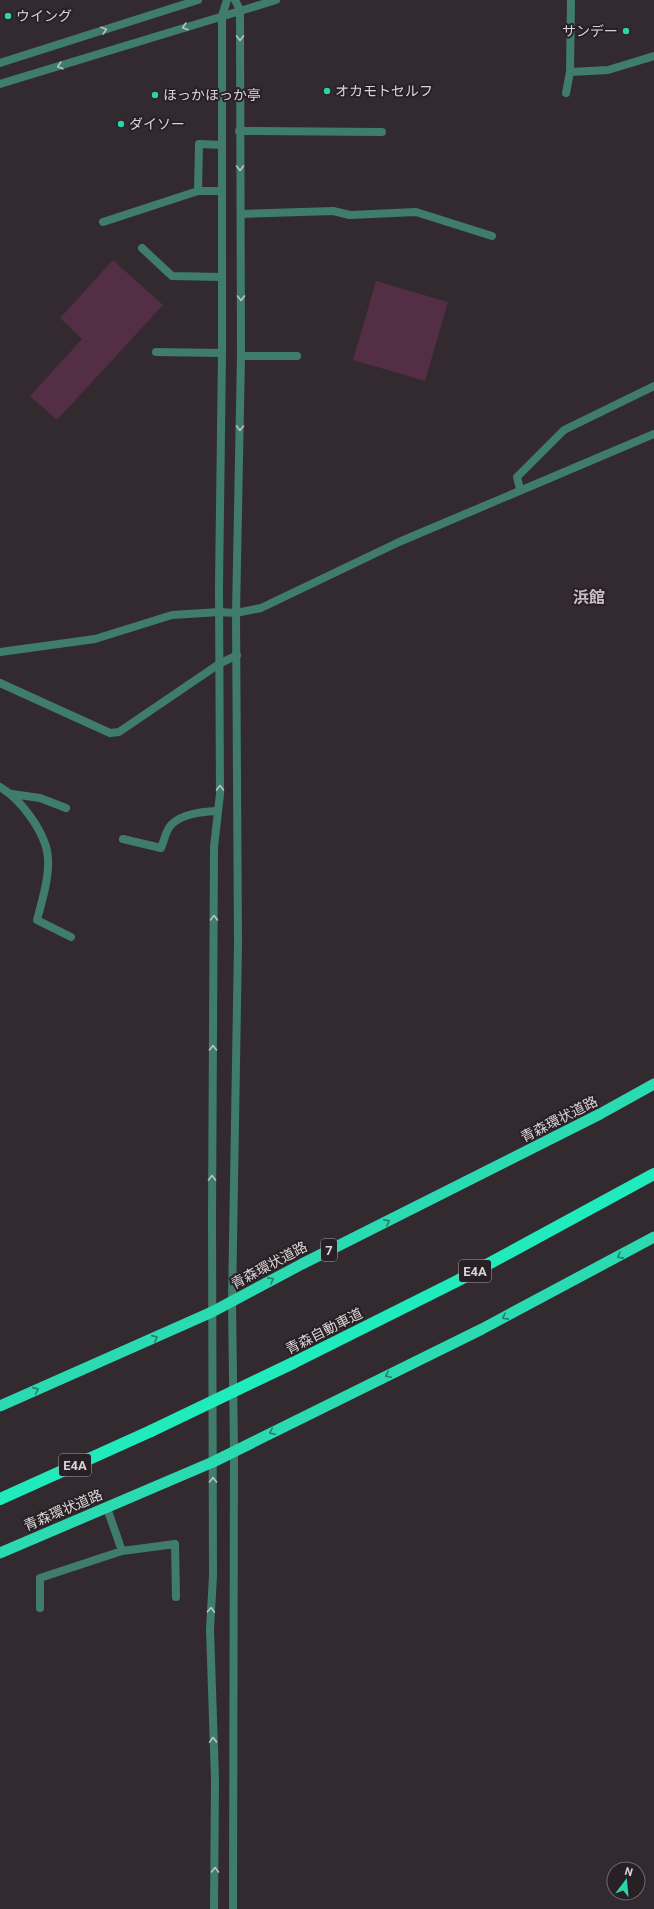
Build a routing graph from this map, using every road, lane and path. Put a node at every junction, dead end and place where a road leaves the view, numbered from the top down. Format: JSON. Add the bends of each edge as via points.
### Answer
{"nodes":[{"id":1,"x":198,"y":0,"type":"edge"},
{"id":2,"x":227,"y":0,"type":"edge"},
{"id":3,"x":235,"y":0,"type":"edge"},
{"id":4,"x":276,"y":0,"type":"edge"},
{"id":5,"x":571,"y":0,"type":"edge"},
{"id":6,"x":240,"y":10,"type":"junction"},
{"id":7,"x":222,"y":16,"type":"junction"},
{"id":8,"x":654,"y":56,"type":"edge"},
{"id":9,"x":0,"y":62,"type":"edge"},
{"id":10,"x":570,"y":72,"type":"junction"},
{"id":11,"x":0,"y":84,"type":"edge"},
{"id":12,"x":566,"y":93,"type":"dead end"},
{"id":13,"x":239,"y":131,"type":"junction"},
{"id":14,"x":382,"y":132,"type":"dead end"},
{"id":15,"x":222,"y":144,"type":"junction"},
{"id":16,"x":198,"y":191,"type":"junction"},
{"id":17,"x":222,"y":191,"type":"junction"},
{"id":18,"x":241,"y":214,"type":"junction"},
{"id":19,"x":103,"y":222,"type":"dead end"},
{"id":20,"x":492,"y":236,"type":"dead end"},
{"id":21,"x":142,"y":248,"type":"dead end"},
{"id":22,"x":222,"y":277,"type":"junction"},
{"id":23,"x":156,"y":352,"type":"dead end"},
{"id":24,"x":222,"y":353,"type":"junction"},
{"id":25,"x":241,"y":356,"type":"junction"},
{"id":26,"x":297,"y":356,"type":"dead end"},
{"id":27,"x":654,"y":386,"type":"edge"},
{"id":28,"x":654,"y":434,"type":"edge"},
{"id":29,"x":520,"y":490,"type":"junction"},
{"id":30,"x":219,"y":612,"type":"junction"},
{"id":31,"x":236,"y":613,"type":"junction"},
{"id":32,"x":0,"y":652,"type":"edge"},
{"id":33,"x":237,"y":655,"type":"junction"},
{"id":34,"x":219,"y":664,"type":"junction"},
{"id":35,"x":0,"y":683,"type":"edge"},
{"id":36,"x":0,"y":787,"type":"edge"},
{"id":37,"x":12,"y":794,"type":"junction"},
{"id":38,"x":66,"y":808,"type":"dead end"},
{"id":39,"x":218,"y":811,"type":"junction"},
{"id":40,"x":123,"y":839,"type":"dead end"},
{"id":41,"x":71,"y":937,"type":"dead end"},
{"id":42,"x":654,"y":1084,"type":"edge"},
{"id":43,"x":654,"y":1174,"type":"edge"},
{"id":44,"x":654,"y":1237,"type":"edge"},
{"id":45,"x":232,"y":1302,"type":"junction"},
{"id":46,"x":212,"y":1312,"type":"junction"},
{"id":47,"x":0,"y":1406,"type":"edge"},
{"id":48,"x":234,"y":1451,"type":"junction"},
{"id":49,"x":213,"y":1462,"type":"junction"},
{"id":50,"x":0,"y":1499,"type":"edge"},
{"id":51,"x":107,"y":1508,"type":"junction"},
{"id":52,"x":122,"y":1552,"type":"junction"},
{"id":53,"x":0,"y":1553,"type":"edge"},
{"id":54,"x":176,"y":1598,"type":"dead end"},
{"id":55,"x":40,"y":1608,"type":"dead end"},
{"id":56,"x":214,"y":1909,"type":"edge"},
{"id":57,"x":233,"y":1909,"type":"edge"}],
"edges":[{"from":9,"to":1,"type":"street","one_way":true},
{"from":2,"to":7,"type":"street"},
{"from":3,"to":6,"type":"street"},
{"from":4,"to":6,"type":"street"},
{"from":5,"to":10,"type":"street"},
{"from":6,"to":7,"type":"street"},
{"from":6,"to":13,"type":"street","one_way":true},
{"from":7,"to":11,"type":"street","one_way":true},
{"from":7,"to":15,"type":"street"},
{"from":8,"to":10,"type":"street","via":[[608,70]]},
{"from":10,"to":12,"type":"street"},
{"from":13,"to":14,"type":"street"},
{"from":13,"to":18,"type":"street","one_way":true},
{"from":15,"to":16,"type":"street","via":[[199,144]]},
{"from":15,"to":17,"type":"street"},
{"from":16,"to":17,"type":"street"},
{"from":16,"to":19,"type":"street"},
{"from":17,"to":22,"type":"street"},
{"from":18,"to":20,"type":"street","via":[[416,212]]},
{"from":18,"to":25,"type":"street","one_way":true},
{"from":21,"to":22,"type":"street","via":[[172,276]]},
{"from":22,"to":24,"type":"street"},
{"from":23,"to":24,"type":"street"},
{"from":24,"to":30,"type":"street"},
{"from":25,"to":26,"type":"street"},
{"from":25,"to":31,"type":"street","one_way":true},
{"from":27,"to":29,"type":"street","via":[[564,430],[517,477]]},
{"from":28,"to":29,"type":"street"},
{"from":29,"to":31,"type":"street","via":[[399,542],[260,608]]},
{"from":30,"to":31,"type":"street"},
{"from":30,"to":32,"type":"street","via":[[172,615],[95,639]]},
{"from":30,"to":34,"type":"street"},
{"from":31,"to":33,"type":"street"},
{"from":33,"to":34,"type":"street"},
{"from":33,"to":45,"type":"street","via":[[238,944]]},
{"from":34,"to":35,"type":"street","via":[[119,732],[110,733]]},
{"from":39,"to":34,"type":"street","one_way":true},
{"from":36,"to":37,"type":"street"},
{"from":37,"to":38,"type":"street","via":[[40,798]]},
{"from":37,"to":41,"type":"street","via":[[40,834],[48,859],[37,920]]},
{"from":39,"to":40,"type":"street","via":[[180,818],[170,826],[161,848]]},
{"from":46,"to":39,"type":"street","one_way":true,"via":[[214,855]]},
{"from":45,"to":42,"type":"highway","name":"青森環状道路","number":"7","one_way":true},
{"from":43,"to":50,"type":"highway","name":"青森自動車道","number":"E4A","bridge":true,"via":[[464,1277],[293,1363]]},
{"from":44,"to":48,"type":"highway","name":"青森環状道路","one_way":true,"via":[[482,1329]]},
{"from":45,"to":46,"type":"highway","name":"青森環状道路","number":"7"},
{"from":45,"to":48,"type":"street"},
{"from":47,"to":46,"type":"highway","name":"青森環状道路","number":"7","one_way":true},
{"from":46,"to":49,"type":"street"},
{"from":48,"to":49,"type":"highway","name":"青森環状道路"},
{"from":48,"to":57,"type":"street"},
{"from":49,"to":51,"type":"highway","name":"青森環状道路"},
{"from":56,"to":49,"type":"street","one_way":true,"via":[[215,1779],[210,1629],[213,1576]]},
{"from":51,"to":52,"type":"street"},
{"from":51,"to":53,"type":"highway","name":"青森環状道路"},
{"from":52,"to":54,"type":"street","via":[[175,1544]]},
{"from":52,"to":55,"type":"street","via":[[40,1578]]}]}
